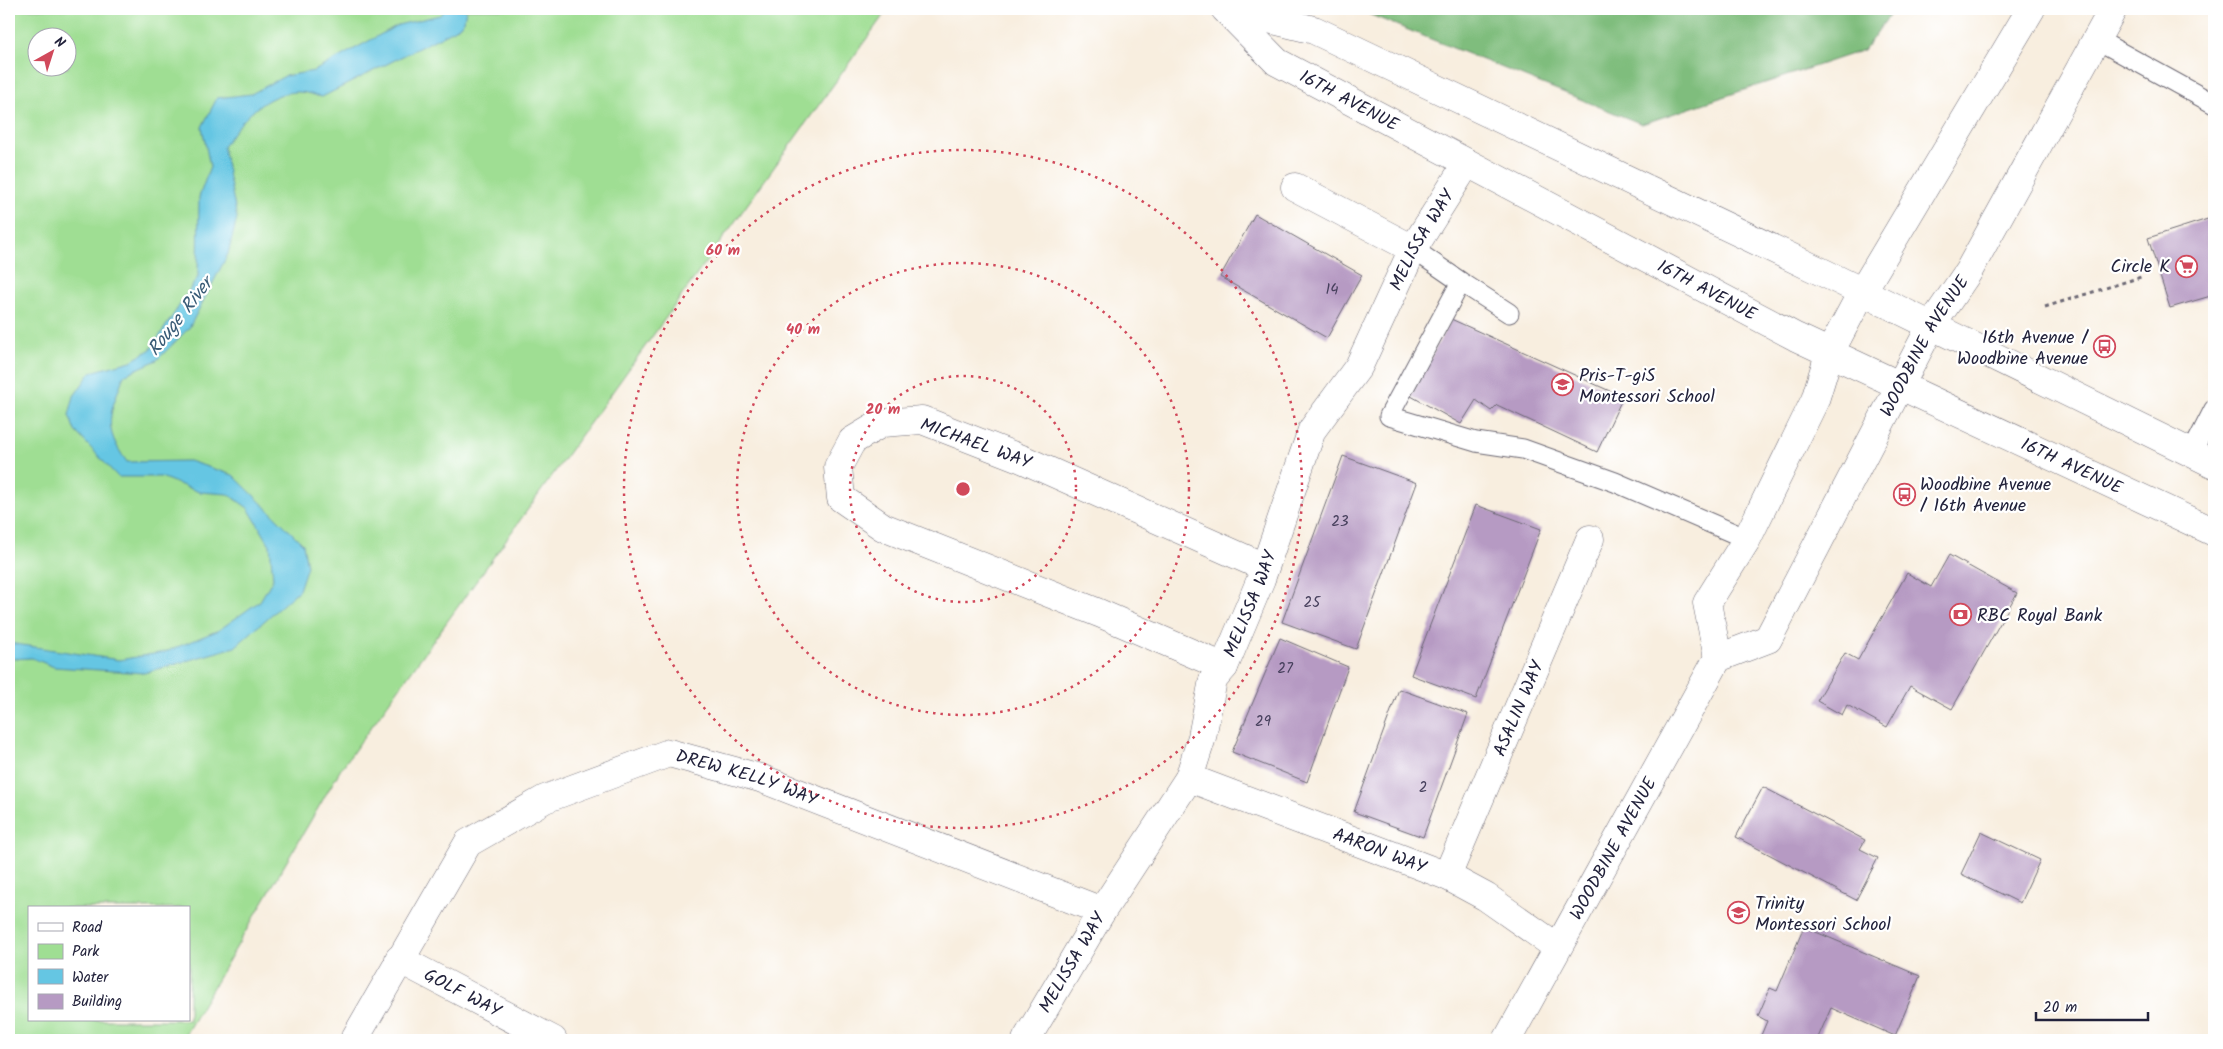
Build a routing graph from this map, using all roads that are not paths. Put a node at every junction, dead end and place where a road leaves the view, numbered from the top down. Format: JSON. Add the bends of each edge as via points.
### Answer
{"nodes":[{"id":1,"x":1226,"y":9,"type":"edge"},
{"id":2,"x":2032,"y":9,"type":"edge"},
{"id":3,"x":2113,"y":9,"type":"edge"},
{"id":4,"x":2096,"y":39,"type":"junction"},
{"id":5,"x":2214,"y":104,"type":"edge"},
{"id":6,"x":1467,"y":163,"type":"junction"},
{"id":7,"x":1295,"y":187,"type":"dead end"},
{"id":8,"x":1413,"y":249,"type":"junction"},
{"id":9,"x":1461,"y":282,"type":"junction"},
{"id":10,"x":1862,"y":292,"type":"junction"},
{"id":11,"x":1509,"y":313,"type":"dead end"},
{"id":12,"x":1931,"y":326,"type":"junction"},
{"id":13,"x":1829,"y":354,"type":"junction"},
{"id":14,"x":1901,"y":385,"type":"junction"},
{"id":15,"x":2214,"y":409,"type":"edge"},
{"id":16,"x":2203,"y":459,"type":"edge"},
{"id":17,"x":2214,"y":532,"type":"edge"},
{"id":18,"x":1590,"y":539,"type":"dead end"},
{"id":19,"x":1747,"y":539,"type":"junction"},
{"id":20,"x":1264,"y":567,"type":"junction"},
{"id":21,"x":1718,"y":658,"type":"junction"},
{"id":22,"x":1224,"y":666,"type":"junction"},
{"id":23,"x":1189,"y":778,"type":"junction"},
{"id":24,"x":1447,"y":876,"type":"junction"},
{"id":25,"x":1102,"y":911,"type":"junction"},
{"id":26,"x":1557,"y":947,"type":"junction"},
{"id":27,"x":399,"y":960,"type":"junction"},
{"id":28,"x":354,"y":1040,"type":"edge"},
{"id":29,"x":554,"y":1040,"type":"edge"},
{"id":30,"x":1026,"y":1040,"type":"edge"},
{"id":31,"x":1507,"y":1040,"type":"edge"}],
"edges":[{"from":1,"to":6,"type":"main road","name":"16TH AVENUE","via":[[1277,62]]},
{"from":1,"to":10,"type":"main road","name":"16TH AVENUE","via":[[1314,30]]},
{"from":2,"to":10,"type":"main road"},
{"from":3,"to":4,"type":"main road","name":"WOODBINE AVENUE"},
{"from":4,"to":5,"type":"lane"},
{"from":4,"to":12,"type":"main road","name":"WOODBINE AVENUE","via":[[1968,272]]},
{"from":6,"to":8,"type":"main road","name":"MELISSA WAY"},
{"from":6,"to":13,"type":"main road","name":"16TH AVENUE"},
{"from":7,"to":8,"type":"main road"},
{"from":8,"to":9,"type":"lane"},
{"from":8,"to":20,"type":"main road","name":"MELISSA WAY","via":[[1359,366],[1312,430]]},
{"from":9,"to":11,"type":"lane"},
{"from":9,"to":19,"type":"lane","via":[[1389,416],[1476,442],[1523,449],[1615,482]]},
{"from":10,"to":12,"type":"main road","name":"16TH AVENUE"},
{"from":10,"to":13,"type":"main road"},
{"from":12,"to":14,"type":"main road","name":"WOODBINE AVENUE"},
{"from":12,"to":16,"type":"main road","name":"16TH AVENUE"},
{"from":13,"to":14,"type":"main road","name":"16TH AVENUE"},
{"from":13,"to":19,"type":"main road","via":[[1815,400]]},
{"from":14,"to":17,"type":"main road","name":"16TH AVENUE"},
{"from":14,"to":21,"type":"main road","name":"WOODBINE AVENUE","via":[[1768,639]]},
{"from":15,"to":16,"type":"lane"},
{"from":18,"to":24,"type":"main road","name":"ASALIN WAY"},
{"from":19,"to":21,"type":"main road","via":[[1707,603]]},
{"from":20,"to":22,"type":"main road","name":"MELISSA WAY"},
{"from":20,"to":22,"type":"main road","name":"MICHAEL WAY","via":[[1022,459],[922,420],[882,423],[852,441],[838,467],[841,498],[883,527]]},
{"from":21,"to":26,"type":"main road","name":"WOODBINE AVENUE"},
{"from":22,"to":23,"type":"main road","name":"MELISSA WAY","via":[[1213,680],[1202,737]]},
{"from":23,"to":24,"type":"main road","name":"AARON WAY"},
{"from":23,"to":25,"type":"main road","name":"MELISSA WAY"},
{"from":24,"to":26,"type":"main road","name":"AARON WAY","via":[[1486,897]]},
{"from":25,"to":27,"type":"main road","name":"DREW KELLY WAY","via":[[760,778],[670,753],[544,799],[468,844]]},
{"from":25,"to":30,"type":"main road","name":"MELISSA WAY"},
{"from":26,"to":31,"type":"main road","name":"WOODBINE AVENUE"},
{"from":27,"to":28,"type":"main road","name":"DREW KELLY WAY"},
{"from":27,"to":29,"type":"main road","name":"GOLF WAY"}]}
